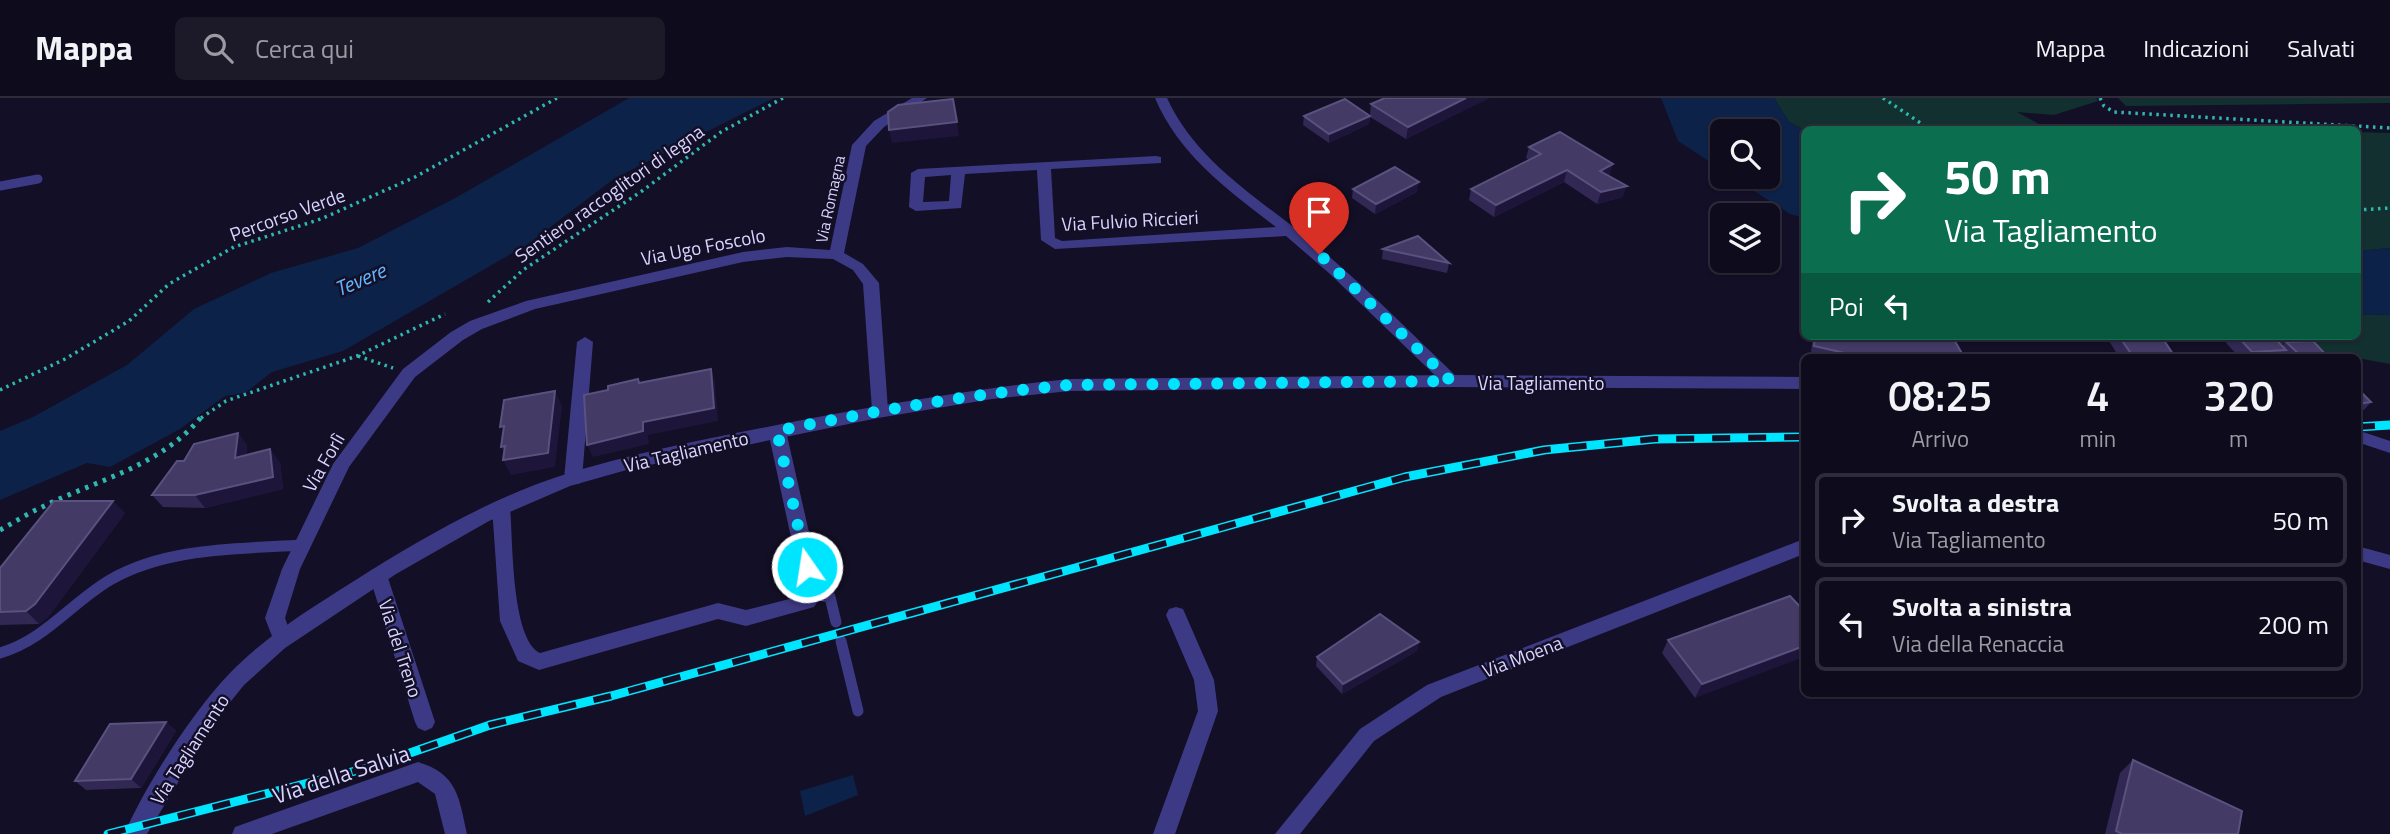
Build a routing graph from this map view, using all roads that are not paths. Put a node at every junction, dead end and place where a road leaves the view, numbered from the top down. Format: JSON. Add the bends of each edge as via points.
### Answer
{"nodes":[{"id":1,"x":921,"y":98,"type":"edge"},
{"id":2,"x":1161,"y":98,"type":"edge"},
{"id":3,"x":1156,"y":160,"type":"dead end"},
{"id":4,"x":1044,"y":166,"type":"junction"},
{"id":5,"x":958,"y":170,"type":"dead end"},
{"id":6,"x":38,"y":178,"type":"dead end"},
{"id":7,"x":0,"y":186,"type":"edge"},
{"id":8,"x":1289,"y":230,"type":"junction"},
{"id":9,"x":836,"y":255,"type":"junction"},
{"id":10,"x":457,"y":336,"type":"joint"},
{"id":11,"x":585,"y":342,"type":"dead end"},
{"id":12,"x":1451,"y":381,"type":"junction"},
{"id":13,"x":1801,"y":383,"type":"edge"},
{"id":14,"x":880,"y":410,"type":"junction"},
{"id":15,"x":777,"y":431,"type":"junction"},
{"id":16,"x":573,"y":479,"type":"junction"},
{"id":17,"x":501,"y":507,"type":"junction"},
{"id":18,"x":303,"y":545,"type":"junction"},
{"id":19,"x":1801,"y":547,"type":"edge"},
{"id":20,"x":2361,"y":554,"type":"edge"},
{"id":21,"x":2390,"y":562,"type":"edge"},
{"id":22,"x":378,"y":575,"type":"junction"},
{"id":23,"x":813,"y":594,"type":"junction"},
{"id":24,"x":1176,"y":615,"type":"dead end"},
{"id":25,"x":836,"y":622,"type":"dead end"},
{"id":26,"x":282,"y":638,"type":"junction"},
{"id":27,"x":841,"y":641,"type":"dead end"},
{"id":28,"x":0,"y":653,"type":"edge"},
{"id":29,"x":858,"y":712,"type":"dead end"},
{"id":30,"x":425,"y":722,"type":"dead end"},
{"id":31,"x":135,"y":834,"type":"edge"},
{"id":32,"x":243,"y":834,"type":"edge"},
{"id":33,"x":456,"y":834,"type":"edge"},
{"id":34,"x":1164,"y":834,"type":"edge"},
{"id":35,"x":1286,"y":834,"type":"edge"}],
"edges":[{"from":1,"to":9,"type":"street","name":"Via Romagna","via":[[879,124],[859,145]]},
{"from":2,"to":8,"type":"street","via":[[1165,111],[1208,164]]},
{"from":3,"to":4,"type":"street"},
{"from":4,"to":5,"type":"street"},
{"from":4,"to":8,"type":"street","name":"Via Fulvio Riccieri","via":[[1048,240],[1060,246]]},
{"from":6,"to":7,"type":"lane"},
{"from":8,"to":12,"type":"street"},
{"from":9,"to":10,"type":"street","name":"Via Ugo Foscolo","via":[[787,252],[743,257],[531,305]]},
{"from":9,"to":14,"type":"street","via":[[858,267],[871,283]]},
{"from":10,"to":18,"type":"street","name":"Via Forlì","via":[[409,373],[342,464]]},
{"from":11,"to":16,"type":"street"},
{"from":12,"to":13,"type":"street","name":"Via Tagliamento"},
{"from":12,"to":14,"type":"street","name":"Via Tagliamento","via":[[1070,385]]},
{"from":14,"to":15,"type":"street","name":"Via Tagliamento"},
{"from":15,"to":16,"type":"street","name":"Via Tagliamento"},
{"from":15,"to":23,"type":"street"},
{"from":16,"to":17,"type":"street","name":"Via Tagliamento"},
{"from":17,"to":22,"type":"street","name":"Via Tagliamento"},
{"from":17,"to":23,"type":"street","via":[[510,621],[525,655],[540,662],[719,611],[746,618],[807,603]]},
{"from":18,"to":26,"type":"street","name":"Via Forlì","via":[[275,618]]},
{"from":18,"to":28,"type":"lane","via":[[147,562],[77,602],[51,627],[16,650]]},
{"from":19,"to":35,"type":"street","name":"Via Moena","via":[[1434,691],[1367,735]]},
{"from":20,"to":21,"type":"street"},
{"from":22,"to":26,"type":"street","name":"Via Tagliamento"},
{"from":22,"to":30,"type":"street","name":"Via del Treno"},
{"from":23,"to":25,"type":"lane","via":[[830,597]]},
{"from":24,"to":34,"type":"street","via":[[1204,680],[1208,711]]},
{"from":26,"to":31,"type":"street","name":"Via Tagliamento","via":[[236,681],[205,719]]},
{"from":27,"to":29,"type":"lane"},
{"from":32,"to":33,"type":"street","name":"Via della Salvia","via":[[418,772],[432,774],[442,783]]}]}
